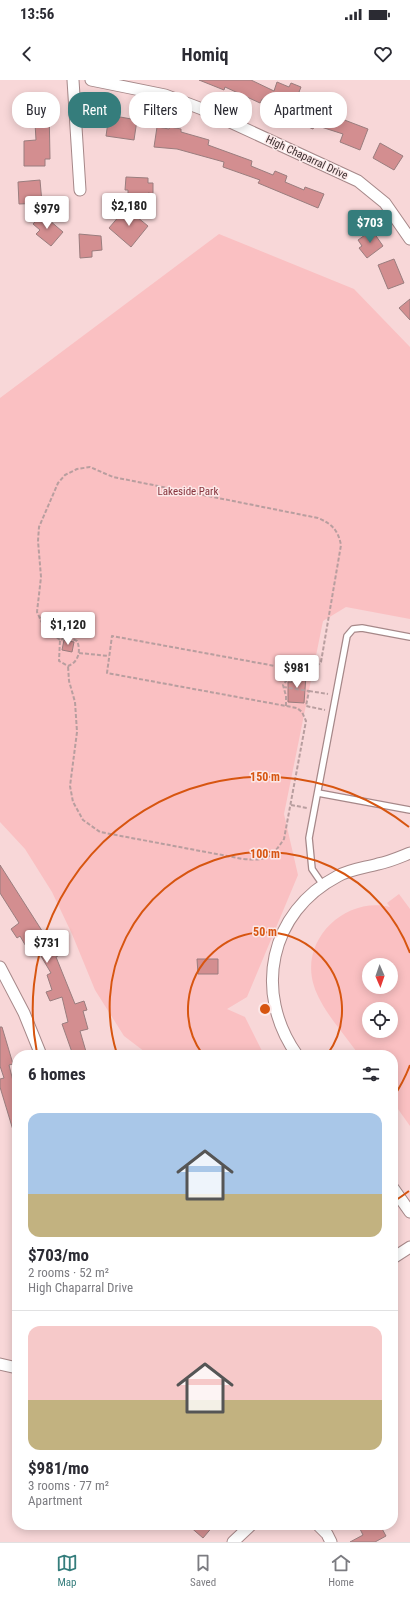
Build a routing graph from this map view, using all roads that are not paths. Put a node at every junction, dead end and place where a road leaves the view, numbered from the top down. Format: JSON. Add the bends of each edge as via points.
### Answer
{"nodes":[{"id":1,"x":73,"y":80,"type":"edge"},
{"id":2,"x":91,"y":80,"type":"edge"},
{"id":3,"x":80,"y":190,"type":"dead end"},
{"id":4,"x":410,"y":239,"type":"edge"},
{"id":5,"x":410,"y":637,"type":"edge"},
{"id":6,"x":318,"y":793,"type":"junction"},
{"id":7,"x":410,"y":810,"type":"edge"},
{"id":8,"x":410,"y":853,"type":"edge"},
{"id":9,"x":323,"y":885,"type":"junction"},
{"id":10,"x":0,"y":967,"type":"edge"},
{"id":11,"x":39,"y":1050,"type":"edge"},
{"id":12,"x":294,"y":1050,"type":"edge"},
{"id":13,"x":398,"y":1195,"type":"edge"},
{"id":14,"x":410,"y":1212,"type":"edge"},
{"id":15,"x":410,"y":1247,"type":"edge"},
{"id":16,"x":398,"y":1255,"type":"edge"},
{"id":17,"x":0,"y":1364,"type":"edge"},
{"id":18,"x":12,"y":1367,"type":"edge"},
{"id":19,"x":246,"y":1530,"type":"edge"},
{"id":20,"x":323,"y":1530,"type":"edge"},
{"id":21,"x":233,"y":1542,"type":"edge"},
{"id":22,"x":331,"y":1542,"type":"edge"}],
"edges":[{"from":1,"to":3,"type":"street"},
{"from":2,"to":4,"type":"street","name":"High Chaparral Drive","via":[[165,95],[202,108],[358,181],[385,203]]},
{"from":5,"to":6,"type":"lane","via":[[362,628],[353,629],[347,636]]},
{"from":6,"to":7,"type":"lane"},
{"from":6,"to":9,"type":"lane","via":[[309,838],[312,869]]},
{"from":8,"to":9,"type":"street","via":[[348,871]]},
{"from":9,"to":12,"type":"street","via":[[310,894],[292,916],[282,933],[273,967],[274,1005],[280,1026]]},
{"from":10,"to":11,"type":"street","via":[[24,1012]]},
{"from":13,"to":14,"type":"street"},
{"from":15,"to":16,"type":"street"},
{"from":17,"to":18,"type":"street"},
{"from":19,"to":21,"type":"street"},
{"from":20,"to":22,"type":"street"}]}
